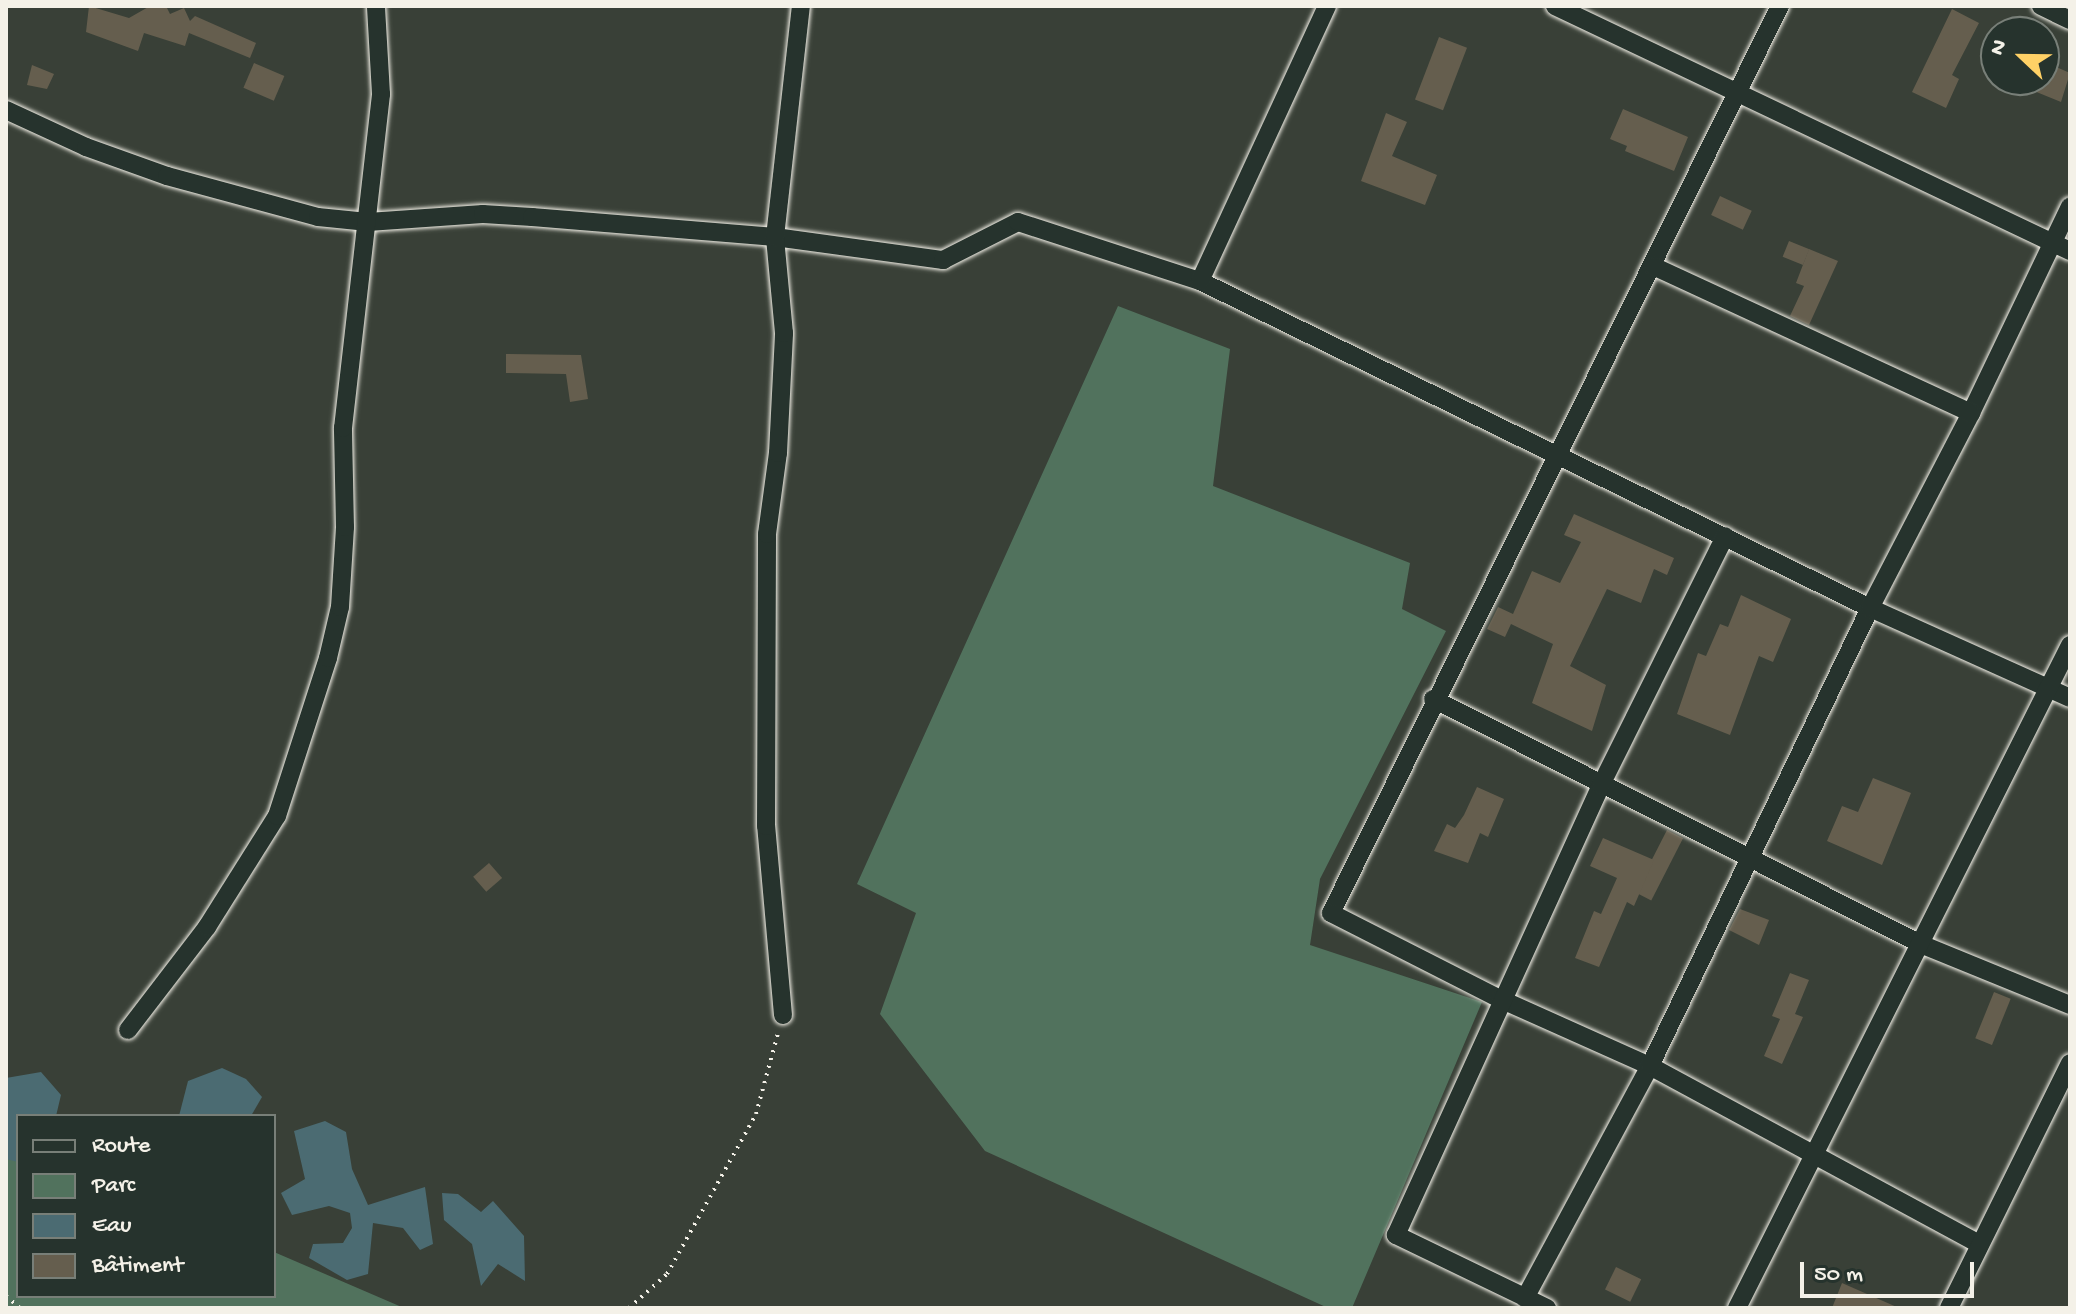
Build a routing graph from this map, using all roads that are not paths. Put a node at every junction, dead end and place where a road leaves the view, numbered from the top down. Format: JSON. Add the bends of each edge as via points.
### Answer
{"nodes":[{"id":1,"x":376,"y":6,"type":"edge"},
{"id":2,"x":801,"y":6,"type":"edge"},
{"id":3,"x":1327,"y":6,"type":"edge"},
{"id":4,"x":1555,"y":6,"type":"edge"},
{"id":5,"x":1780,"y":6,"type":"edge"},
{"id":6,"x":2041,"y":6,"type":"edge"},
{"id":7,"x":2070,"y":20,"type":"edge"},
{"id":8,"x":1738,"y":93,"type":"junction"},
{"id":9,"x":6,"y":110,"type":"edge"},
{"id":10,"x":2070,"y":206,"type":"edge"},
{"id":11,"x":368,"y":222,"type":"junction"},
{"id":12,"x":775,"y":237,"type":"junction"},
{"id":13,"x":2052,"y":243,"type":"junction"},
{"id":14,"x":2070,"y":251,"type":"edge"},
{"id":15,"x":1653,"y":266,"type":"junction"},
{"id":16,"x":1200,"y":281,"type":"junction"},
{"id":17,"x":1971,"y":413,"type":"junction"},
{"id":18,"x":1556,"y":454,"type":"junction"},
{"id":19,"x":1725,"y":536,"type":"junction"},
{"id":20,"x":1870,"y":608,"type":"junction"},
{"id":21,"x":2070,"y":645,"type":"edge"},
{"id":22,"x":2048,"y":688,"type":"junction"},
{"id":23,"x":2070,"y":698,"type":"edge"},
{"id":24,"x":1433,"y":699,"type":"junction"},
{"id":25,"x":1601,"y":785,"type":"junction"},
{"id":26,"x":1750,"y":856,"type":"junction"},
{"id":27,"x":1923,"y":945,"type":"junction"},
{"id":28,"x":1500,"y":999,"type":"junction"},
{"id":29,"x":2070,"y":1005,"type":"edge"},
{"id":30,"x":783,"y":1015,"type":"road end"},
{"id":31,"x":128,"y":1030,"type":"dead end"},
{"id":32,"x":2070,"y":1063,"type":"edge"},
{"id":33,"x":1650,"y":1066,"type":"junction"},
{"id":34,"x":1815,"y":1159,"type":"junction"},
{"id":35,"x":1977,"y":1243,"type":"junction"},
{"id":36,"x":1525,"y":1298,"type":"junction"},
{"id":37,"x":1547,"y":1308,"type":"edge"},
{"id":38,"x":1737,"y":1308,"type":"edge"},
{"id":39,"x":1949,"y":1308,"type":"edge"}],
"edges":[{"from":1,"to":11,"type":"street","via":[[381,94]]},
{"from":2,"to":12,"type":"street"},
{"from":3,"to":16,"type":"street"},
{"from":4,"to":8,"type":"street"},
{"from":5,"to":8,"type":"street"},
{"from":6,"to":7,"type":"street"},
{"from":8,"to":13,"type":"street"},
{"from":8,"to":15,"type":"street"},
{"from":9,"to":11,"type":"street","via":[[167,176],[281,210]]},
{"from":10,"to":13,"type":"street"},
{"from":11,"to":12,"type":"street","via":[[483,214]]},
{"from":11,"to":31,"type":"street","via":[[343,428],[340,607],[328,658],[277,816],[207,927]]},
{"from":12,"to":16,"type":"street","via":[[943,260],[1018,222]]},
{"from":12,"to":30,"type":"street","via":[[784,333],[767,534],[766,826]]},
{"from":13,"to":14,"type":"street"},
{"from":13,"to":17,"type":"street"},
{"from":15,"to":17,"type":"street"},
{"from":15,"to":18,"type":"street"},
{"from":16,"to":18,"type":"street"},
{"from":17,"to":20,"type":"street"},
{"from":18,"to":19,"type":"street"},
{"from":18,"to":24,"type":"street"},
{"from":19,"to":20,"type":"street"},
{"from":19,"to":25,"type":"street"},
{"from":20,"to":22,"type":"street"},
{"from":20,"to":26,"type":"street"},
{"from":21,"to":22,"type":"street"},
{"from":22,"to":23,"type":"street"},
{"from":22,"to":27,"type":"street"},
{"from":24,"to":25,"type":"street"},
{"from":24,"to":28,"type":"street","via":[[1331,913]]},
{"from":25,"to":26,"type":"street"},
{"from":25,"to":28,"type":"street"},
{"from":26,"to":27,"type":"street"},
{"from":26,"to":33,"type":"street"},
{"from":27,"to":29,"type":"street"},
{"from":27,"to":34,"type":"street"},
{"from":28,"to":33,"type":"street"},
{"from":28,"to":36,"type":"street","via":[[1396,1235]]},
{"from":32,"to":35,"type":"street"},
{"from":33,"to":34,"type":"street"},
{"from":33,"to":36,"type":"street"},
{"from":34,"to":35,"type":"street"},
{"from":34,"to":38,"type":"street"},
{"from":35,"to":39,"type":"street"},
{"from":36,"to":37,"type":"street"}]}
